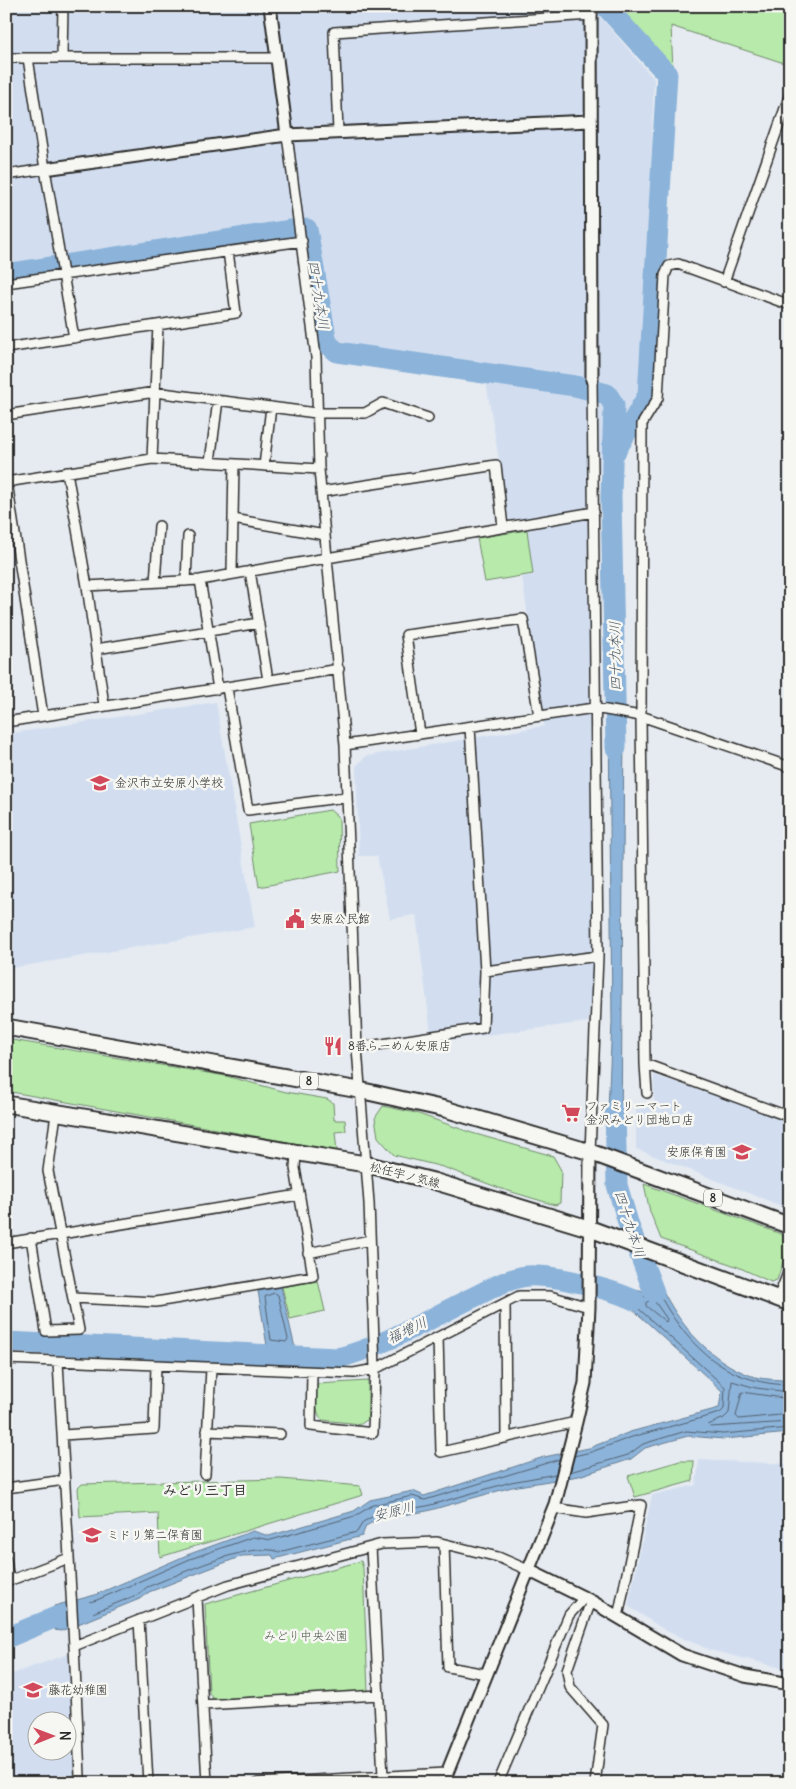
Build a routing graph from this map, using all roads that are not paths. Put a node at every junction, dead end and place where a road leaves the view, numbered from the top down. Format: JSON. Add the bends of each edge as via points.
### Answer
{"nodes":[{"id":1,"x":63,"y":6,"type":"edge"},
{"id":2,"x":270,"y":6,"type":"edge"},
{"id":3,"x":592,"y":11,"type":"edge"},
{"id":4,"x":62,"y":57,"type":"junction"},
{"id":5,"x":6,"y":58,"type":"edge"},
{"id":6,"x":28,"y":58,"type":"junction"},
{"id":7,"x":278,"y":58,"type":"junction"},
{"id":8,"x":790,"y":94,"type":"edge"},
{"id":9,"x":590,"y":121,"type":"junction"},
{"id":10,"x":338,"y":132,"type":"junction"},
{"id":11,"x":287,"y":135,"type":"junction"},
{"id":12,"x":45,"y":169,"type":"junction"},
{"id":13,"x":6,"y":175,"type":"edge"},
{"id":14,"x":302,"y":241,"type":"junction"},
{"id":15,"x":228,"y":251,"type":"junction"},
{"id":16,"x":62,"y":274,"type":"junction"},
{"id":17,"x":724,"y":282,"type":"junction"},
{"id":18,"x":6,"y":283,"type":"edge"},
{"id":19,"x":790,"y":305,"type":"edge"},
{"id":20,"x":158,"y":325,"type":"junction"},
{"id":21,"x":74,"y":338,"type":"junction"},
{"id":22,"x":6,"y":348,"type":"edge"},
{"id":23,"x":592,"y":380,"type":"joint"},
{"id":24,"x":155,"y":392,"type":"junction"},
{"id":25,"x":218,"y":400,"type":"junction"},
{"id":26,"x":271,"y":407,"type":"junction"},
{"id":27,"x":316,"y":413,"type":"junction"},
{"id":28,"x":6,"y":415,"type":"edge"},
{"id":29,"x":428,"y":418,"type":"dead end"},
{"id":30,"x":152,"y":459,"type":"junction"},
{"id":31,"x":210,"y":462,"type":"junction"},
{"id":32,"x":234,"y":464,"type":"junction"},
{"id":33,"x":264,"y":466,"type":"junction"},
{"id":34,"x":319,"y":470,"type":"junction"},
{"id":35,"x":67,"y":472,"type":"junction"},
{"id":36,"x":6,"y":482,"type":"edge"},
{"id":37,"x":321,"y":492,"type":"junction"},
{"id":38,"x":594,"y":512,"type":"junction"},
{"id":39,"x":233,"y":519,"type":"junction"},
{"id":40,"x":158,"y":526,"type":"dead end"},
{"id":41,"x":503,"y":527,"type":"junction"},
{"id":42,"x":325,"y":535,"type":"junction"},
{"id":43,"x":188,"y":536,"type":"dead end"},
{"id":44,"x":327,"y":558,"type":"junction"},
{"id":45,"x":250,"y":571,"type":"junction"},
{"id":46,"x":232,"y":573,"type":"junction"},
{"id":47,"x":200,"y":580,"type":"junction"},
{"id":48,"x":186,"y":581,"type":"junction"},
{"id":49,"x":155,"y":582,"type":"junction"},
{"id":50,"x":87,"y":586,"type":"junction"},
{"id":51,"x":259,"y":623,"type":"junction"},
{"id":52,"x":208,"y":630,"type":"junction"},
{"id":53,"x":96,"y":649,"type":"junction"},
{"id":54,"x":339,"y":668,"type":"junction"},
{"id":55,"x":268,"y":680,"type":"junction"},
{"id":56,"x":222,"y":689,"type":"junction"},
{"id":57,"x":104,"y":705,"type":"junction"},
{"id":58,"x":594,"y":708,"type":"junction"},
{"id":59,"x":637,"y":715,"type":"junction"},
{"id":60,"x":43,"y":716,"type":"junction"},
{"id":61,"x":539,"y":716,"type":"junction"},
{"id":62,"x":6,"y":722,"type":"edge"},
{"id":63,"x":470,"y":727,"type":"junction"},
{"id":64,"x":420,"y":734,"type":"junction"},
{"id":65,"x":345,"y":745,"type":"junction"},
{"id":66,"x":790,"y":767,"type":"edge"},
{"id":67,"x":346,"y":796,"type":"junction"},
{"id":68,"x":598,"y":956,"type":"junction"},
{"id":69,"x":485,"y":970,"type":"junction"},
{"id":70,"x":6,"y":1027,"type":"edge"},
{"id":71,"x":357,"y":1048,"type":"junction"},
{"id":72,"x":645,"y":1064,"type":"junction"},
{"id":73,"x":359,"y":1090,"type":"junction"},
{"id":74,"x":647,"y":1093,"type":"dead end"},
{"id":75,"x":6,"y":1104,"type":"edge"},
{"id":76,"x":56,"y":1114,"type":"junction"},
{"id":77,"x":790,"y":1117,"type":"edge"},
{"id":78,"x":590,"y":1152,"type":"junction"},
{"id":79,"x":296,"y":1153,"type":"junction"},
{"id":80,"x":365,"y":1164,"type":"junction"},
{"id":81,"x":299,"y":1195,"type":"junction"},
{"id":82,"x":790,"y":1226,"type":"edge"},
{"id":83,"x":588,"y":1228,"type":"junction"},
{"id":84,"x":61,"y":1236,"type":"junction"},
{"id":85,"x":31,"y":1238,"type":"junction"},
{"id":86,"x":370,"y":1240,"type":"junction"},
{"id":87,"x":6,"y":1243,"type":"edge"},
{"id":88,"x":308,"y":1253,"type":"junction"},
{"id":89,"x":790,"y":1268,"type":"edge"},
{"id":90,"x":73,"y":1298,"type":"junction"},
{"id":91,"x":784,"y":1300,"type":"edge"},
{"id":92,"x":589,"y":1301,"type":"junction"},
{"id":93,"x":506,"y":1303,"type":"junction"},
{"id":94,"x":438,"y":1337,"type":"junction"},
{"id":95,"x":6,"y":1359,"type":"edge"},
{"id":96,"x":58,"y":1362,"type":"junction"},
{"id":97,"x":156,"y":1366,"type":"junction"},
{"id":98,"x":211,"y":1369,"type":"junction"},
{"id":99,"x":375,"y":1369,"type":"junction"},
{"id":100,"x":312,"y":1372,"type":"junction"},
{"id":101,"x":576,"y":1422,"type":"junction"},
{"id":102,"x":207,"y":1431,"type":"junction"},
{"id":103,"x":280,"y":1434,"type":"dead end"},
{"id":104,"x":63,"y":1435,"type":"junction"},
{"id":105,"x":506,"y":1438,"type":"junction"},
{"id":106,"x":204,"y":1474,"type":"dead end"},
{"id":107,"x":65,"y":1480,"type":"junction"},
{"id":108,"x":6,"y":1488,"type":"edge"},
{"id":109,"x":553,"y":1508,"type":"junction"},
{"id":110,"x":444,"y":1544,"type":"junction"},
{"id":111,"x":371,"y":1547,"type":"junction"},
{"id":112,"x":68,"y":1558,"type":"junction"},
{"id":113,"x":6,"y":1560,"type":"edge"},
{"id":114,"x":528,"y":1570,"type":"junction"},
{"id":115,"x":8,"y":1582,"type":"edge"},
{"id":116,"x":198,"y":1598,"type":"junction"},
{"id":117,"x":587,"y":1599,"type":"junction"},
{"id":118,"x":618,"y":1617,"type":"junction"},
{"id":119,"x":139,"y":1620,"type":"junction"},
{"id":120,"x":74,"y":1641,"type":"junction"},
{"id":121,"x":486,"y":1674,"type":"junction"},
{"id":122,"x":790,"y":1684,"type":"edge"},
{"id":123,"x":379,"y":1695,"type":"junction"},
{"id":124,"x":203,"y":1704,"type":"junction"},
{"id":125,"x":383,"y":1776,"type":"junction"},
{"id":126,"x":444,"y":1778,"type":"edge"},
{"id":127,"x":341,"y":1781,"type":"edge"},
{"id":128,"x":74,"y":1783,"type":"edge"},
{"id":129,"x":148,"y":1783,"type":"edge"},
{"id":130,"x":207,"y":1783,"type":"edge"},
{"id":131,"x":258,"y":1783,"type":"edge"},
{"id":132,"x":498,"y":1783,"type":"edge"},
{"id":133,"x":595,"y":1783,"type":"edge"}],
"edges":[{"from":1,"to":4,"type":"street"},
{"from":2,"to":7,"type":"street"},
{"from":3,"to":9,"type":"street"},
{"from":3,"to":10,"type":"street","via":[[334,32]]},
{"from":4,"to":6,"type":"street"},
{"from":4,"to":7,"type":"street"},
{"from":5,"to":6,"type":"street"},
{"from":6,"to":12,"type":"street"},
{"from":7,"to":11,"type":"street"},
{"from":8,"to":17,"type":"street"},
{"from":9,"to":10,"type":"street"},
{"from":9,"to":23,"type":"street"},
{"from":10,"to":11,"type":"street"},
{"from":11,"to":12,"type":"street"},
{"from":11,"to":14,"type":"street"},
{"from":12,"to":13,"type":"street"},
{"from":12,"to":16,"type":"street"},
{"from":14,"to":15,"type":"street"},
{"from":14,"to":27,"type":"street","via":[[316,357]]},
{"from":15,"to":16,"type":"street"},
{"from":15,"to":20,"type":"street","via":[[236,313]]},
{"from":16,"to":18,"type":"street"},
{"from":16,"to":21,"type":"street"},
{"from":17,"to":19,"type":"street"},
{"from":17,"to":59,"type":"street","via":[[678,264],[669,266],[665,275],[658,398],[642,424]]},
{"from":20,"to":21,"type":"street"},
{"from":20,"to":24,"type":"street"},
{"from":21,"to":22,"type":"street"},
{"from":23,"to":38,"type":"street"},
{"from":24,"to":25,"type":"street"},
{"from":24,"to":28,"type":"street"},
{"from":24,"to":30,"type":"street"},
{"from":25,"to":26,"type":"street"},
{"from":25,"to":31,"type":"street"},
{"from":26,"to":27,"type":"street"},
{"from":26,"to":33,"type":"street"},
{"from":27,"to":29,"type":"street","via":[[365,413],[383,403]]},
{"from":27,"to":34,"type":"street"},
{"from":30,"to":31,"type":"street"},
{"from":30,"to":35,"type":"street"},
{"from":31,"to":32,"type":"street"},
{"from":32,"to":33,"type":"street"},
{"from":32,"to":39,"type":"street"},
{"from":33,"to":34,"type":"street"},
{"from":34,"to":37,"type":"street"},
{"from":35,"to":36,"type":"street"},
{"from":35,"to":50,"type":"street"},
{"from":36,"to":60,"type":"street"},
{"from":37,"to":41,"type":"street","via":[[496,465]]},
{"from":37,"to":42,"type":"street"},
{"from":38,"to":41,"type":"street"},
{"from":38,"to":58,"type":"street"},
{"from":39,"to":42,"type":"street"},
{"from":39,"to":46,"type":"street"},
{"from":40,"to":49,"type":"street"},
{"from":41,"to":44,"type":"street"},
{"from":42,"to":44,"type":"street"},
{"from":43,"to":48,"type":"street"},
{"from":44,"to":45,"type":"street"},
{"from":44,"to":54,"type":"street"},
{"from":45,"to":46,"type":"street"},
{"from":45,"to":51,"type":"street"},
{"from":46,"to":47,"type":"street"},
{"from":47,"to":48,"type":"street"},
{"from":47,"to":52,"type":"street"},
{"from":48,"to":49,"type":"street"},
{"from":49,"to":50,"type":"street"},
{"from":50,"to":53,"type":"street"},
{"from":51,"to":52,"type":"street"},
{"from":51,"to":55,"type":"street"},
{"from":52,"to":53,"type":"street"},
{"from":52,"to":56,"type":"street"},
{"from":53,"to":57,"type":"street"},
{"from":54,"to":55,"type":"street"},
{"from":54,"to":65,"type":"street"},
{"from":55,"to":56,"type":"street"},
{"from":56,"to":57,"type":"street"},
{"from":56,"to":67,"type":"street","via":[[248,810]]},
{"from":57,"to":60,"type":"street"},
{"from":58,"to":59,"type":"street"},
{"from":58,"to":61,"type":"street"},
{"from":58,"to":68,"type":"street"},
{"from":59,"to":66,"type":"street"},
{"from":59,"to":72,"type":"street"},
{"from":60,"to":62,"type":"street"},
{"from":61,"to":63,"type":"street"},
{"from":61,"to":64,"type":"street","via":[[523,619],[406,635]]},
{"from":63,"to":64,"type":"street"},
{"from":63,"to":69,"type":"street"},
{"from":64,"to":65,"type":"street"},
{"from":65,"to":67,"type":"street"},
{"from":67,"to":71,"type":"street"},
{"from":68,"to":69,"type":"street"},
{"from":68,"to":78,"type":"street"},
{"from":69,"to":71,"type":"street","via":[[483,1028]]},
{"from":70,"to":73,"type":"main road","number":"8"},
{"from":71,"to":73,"type":"street"},
{"from":72,"to":74,"type":"street"},
{"from":72,"to":77,"type":"street"},
{"from":73,"to":78,"type":"main road","number":"8","via":[[445,1109]]},
{"from":73,"to":80,"type":"street"},
{"from":75,"to":76,"type":"main road","name":"松任宇ノ気線"},
{"from":76,"to":79,"type":"main road","name":"松任宇ノ気線"},
{"from":76,"to":84,"type":"street","via":[[48,1171]]},
{"from":78,"to":82,"type":"main road","number":"8"},
{"from":78,"to":83,"type":"street"},
{"from":79,"to":80,"type":"main road","name":"松任宇ノ気線"},
{"from":79,"to":81,"type":"street"},
{"from":80,"to":83,"type":"main road","name":"松任宇ノ気線","via":[[465,1190]]},
{"from":80,"to":86,"type":"street"},
{"from":81,"to":84,"type":"street"},
{"from":81,"to":88,"type":"street"},
{"from":83,"to":91,"type":"main road","name":"松任宇ノ気線"},
{"from":83,"to":92,"type":"street"},
{"from":84,"to":85,"type":"street"},
{"from":84,"to":90,"type":"street"},
{"from":85,"to":87,"type":"street"},
{"from":85,"to":90,"type":"street","via":[[46,1331],[79,1330]]},
{"from":86,"to":88,"type":"street"},
{"from":86,"to":99,"type":"street"},
{"from":88,"to":90,"type":"street","via":[[313,1276],[156,1302]]},
{"from":89,"to":91,"type":"street"},
{"from":92,"to":93,"type":"street","via":[[520,1296]]},
{"from":92,"to":101,"type":"street","via":[[585,1383]]},
{"from":93,"to":94,"type":"street"},
{"from":93,"to":105,"type":"street"},
{"from":94,"to":99,"type":"street"},
{"from":94,"to":105,"type":"street","via":[[441,1452]]},
{"from":95,"to":96,"type":"street"},
{"from":96,"to":97,"type":"street"},
{"from":96,"to":104,"type":"street"},
{"from":97,"to":98,"type":"street"},
{"from":97,"to":104,"type":"street","via":[[154,1429]]},
{"from":98,"to":100,"type":"street"},
{"from":98,"to":102,"type":"street"},
{"from":99,"to":100,"type":"street","via":[[354,1373]]},
{"from":99,"to":100,"type":"street","via":[[373,1433],[311,1426]]},
{"from":101,"to":105,"type":"street"},
{"from":101,"to":109,"type":"street"},
{"from":102,"to":103,"type":"street"},
{"from":102,"to":106,"type":"street"},
{"from":104,"to":107,"type":"street"},
{"from":107,"to":108,"type":"street"},
{"from":107,"to":112,"type":"street"},
{"from":109,"to":114,"type":"street"},
{"from":109,"to":118,"type":"street","via":[[586,1513],[641,1505]]},
{"from":110,"to":111,"type":"street"},
{"from":110,"to":114,"type":"street","via":[[498,1557]]},
{"from":110,"to":121,"type":"street","via":[[448,1667]]},
{"from":111,"to":116,"type":"street","via":[[231,1584]]},
{"from":111,"to":123,"type":"street"},
{"from":112,"to":115,"type":"street"},
{"from":112,"to":120,"type":"street"},
{"from":113,"to":115,"type":"street"},
{"from":114,"to":117,"type":"street"},
{"from":114,"to":121,"type":"street"},
{"from":116,"to":119,"type":"street"},
{"from":116,"to":124,"type":"street"},
{"from":117,"to":118,"type":"street"},
{"from":117,"to":132,"type":"street","via":[[569,1614]]},
{"from":117,"to":133,"type":"street","via":[[567,1670],[570,1687],[603,1725]]},
{"from":118,"to":122,"type":"street","via":[[682,1655],[745,1676]]},
{"from":119,"to":120,"type":"street"},
{"from":119,"to":129,"type":"street"},
{"from":120,"to":128,"type":"street","via":[[80,1776]]},
{"from":121,"to":126,"type":"street"},
{"from":123,"to":124,"type":"street"},
{"from":123,"to":125,"type":"street"},
{"from":124,"to":130,"type":"street"},
{"from":125,"to":126,"type":"street"},
{"from":125,"to":127,"type":"street"},
{"from":127,"to":131,"type":"street"}]}
